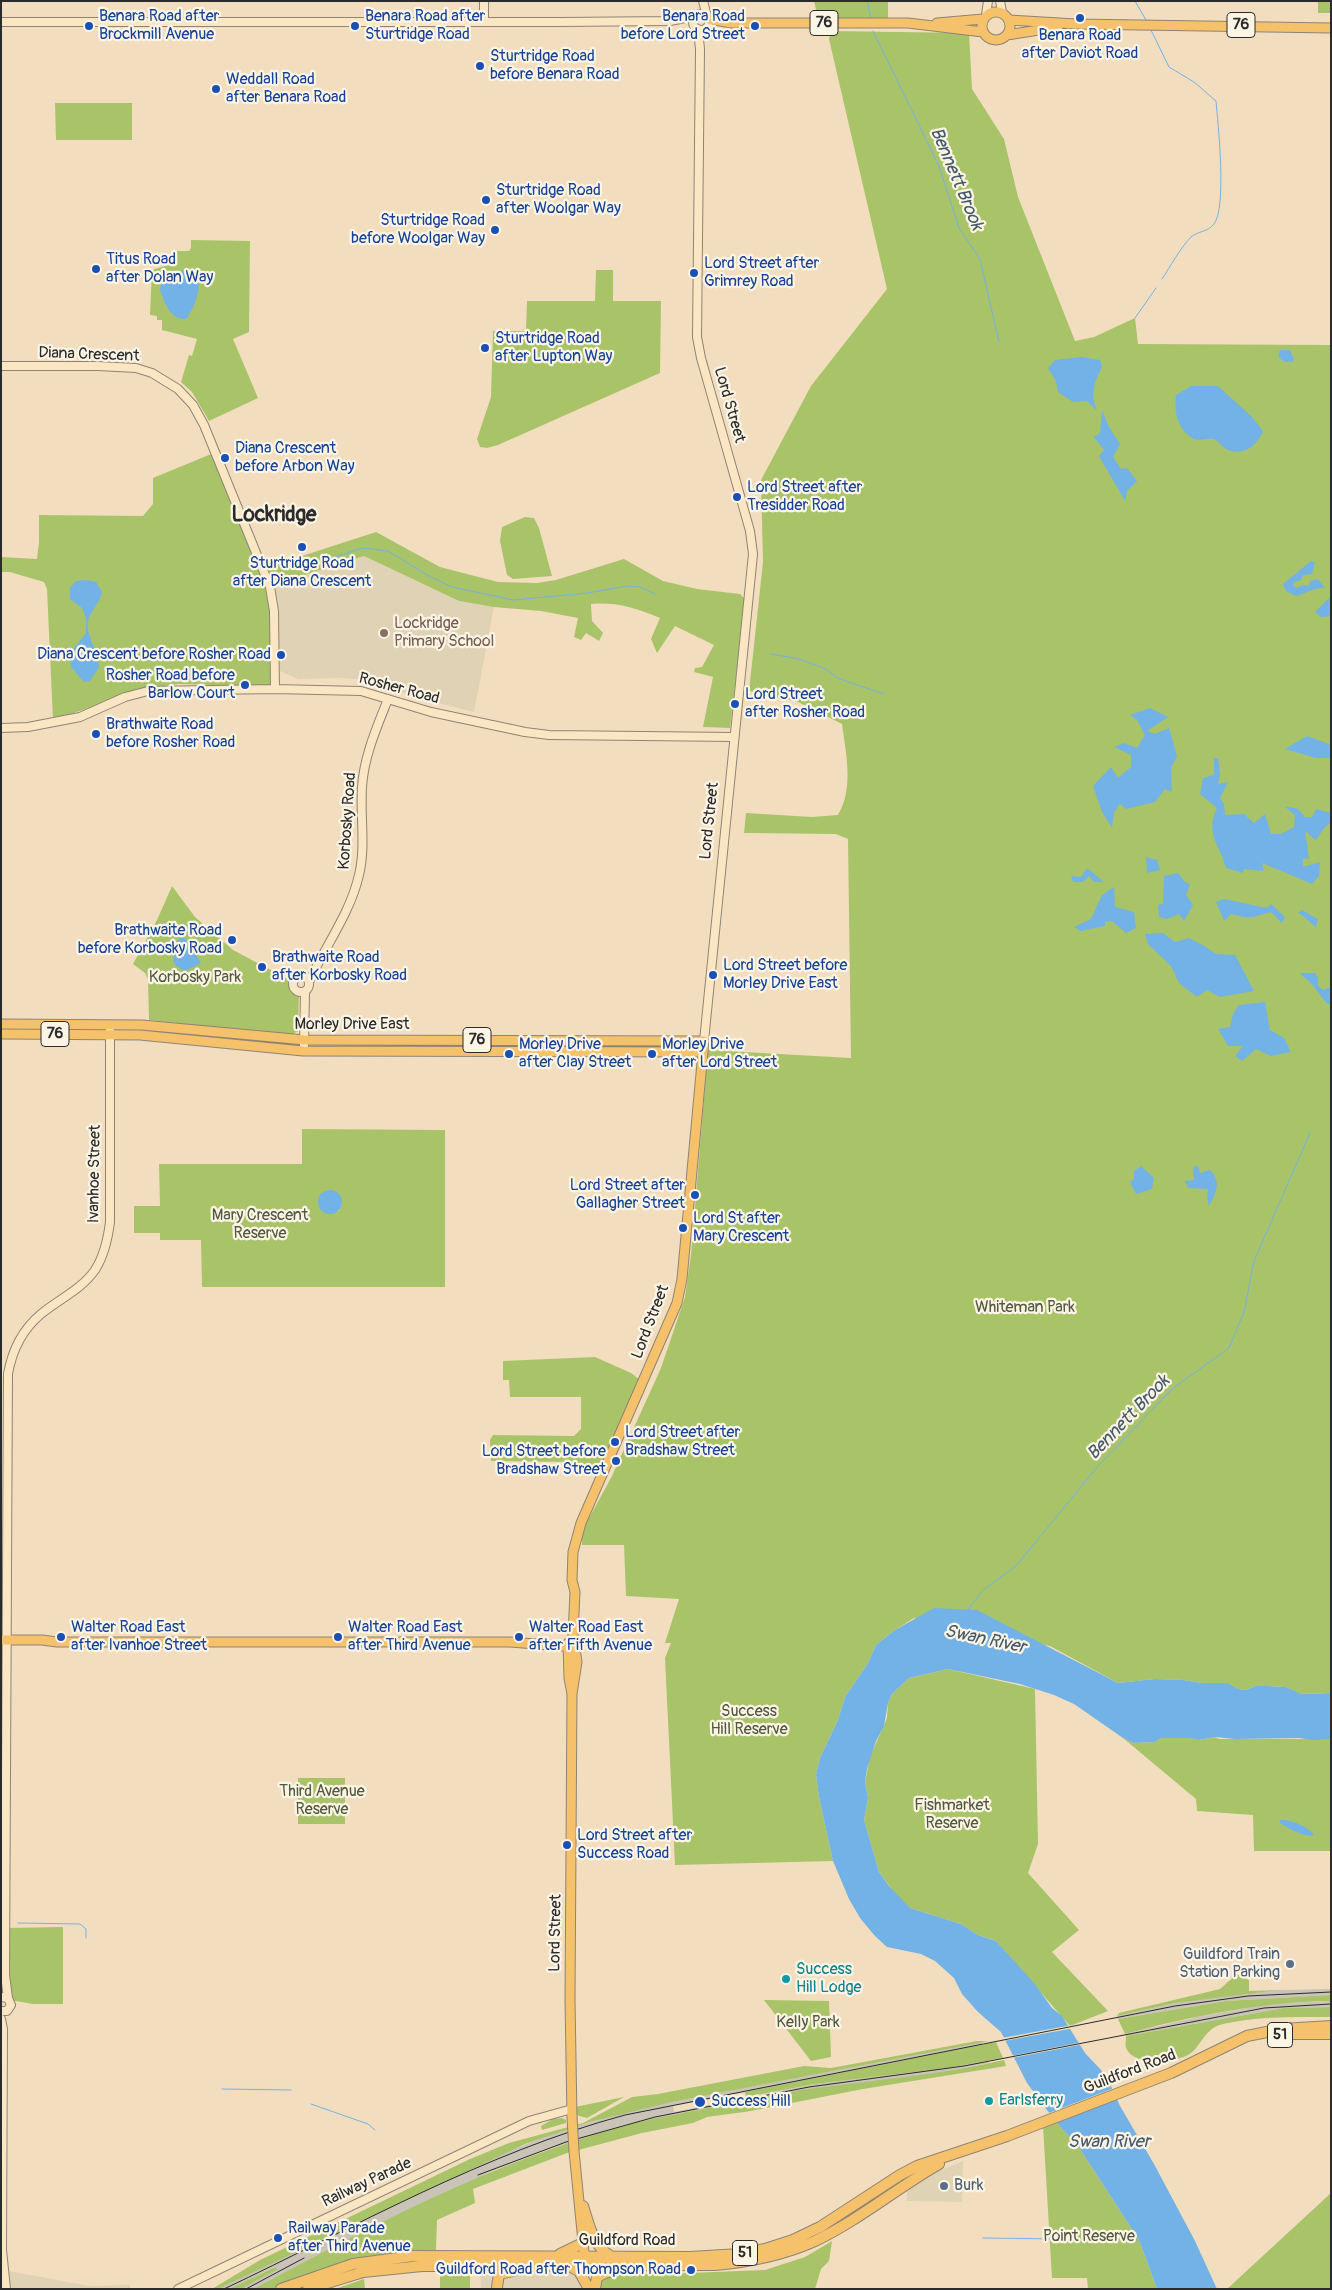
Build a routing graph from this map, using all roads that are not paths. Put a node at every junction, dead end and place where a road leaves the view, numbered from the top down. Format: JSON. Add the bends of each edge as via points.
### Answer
{"nodes":[{"id":1,"x":484,"y":1,"type":"edge"},
{"id":2,"x":699,"y":1,"type":"edge"},
{"id":3,"x":703,"y":1,"type":"edge"},
{"id":4,"x":988,"y":1,"type":"edge"},
{"id":5,"x":1000,"y":1,"type":"edge"},
{"id":6,"x":1002,"y":12,"type":"junction"},
{"id":7,"x":696,"y":16,"type":"junction"},
{"id":8,"x":984,"y":17,"type":"junction"},
{"id":9,"x":1,"y":20,"type":"edge"},
{"id":10,"x":1009,"y":20,"type":"junction"},
{"id":11,"x":484,"y":21,"type":"junction"},
{"id":12,"x":670,"y":21,"type":"junction"},
{"id":13,"x":708,"y":22,"type":"junction"},
{"id":14,"x":917,"y":24,"type":"junction"},
{"id":15,"x":1076,"y":24,"type":"junction"},
{"id":16,"x":696,"y":28,"type":"junction"},
{"id":17,"x":1331,"y":28,"type":"edge"},
{"id":18,"x":983,"y":32,"type":"junction"},
{"id":19,"x":1007,"y":35,"type":"junction"},
{"id":20,"x":700,"y":49,"type":"junction"},
{"id":21,"x":1,"y":366,"type":"edge"},
{"id":22,"x":275,"y":689,"type":"junction"},
{"id":23,"x":388,"y":699,"type":"junction"},
{"id":24,"x":1,"y":728,"type":"edge"},
{"id":25,"x":734,"y":737,"type":"junction"},
{"id":26,"x":315,"y":969,"type":"junction"},
{"id":27,"x":302,"y":976,"type":"junction"},
{"id":28,"x":309,"y":982,"type":"junction"},
{"id":29,"x":303,"y":992,"type":"junction"},
{"id":30,"x":1,"y":1024,"type":"edge"},
{"id":31,"x":110,"y":1024,"type":"junction"},
{"id":32,"x":1,"y":1034,"type":"edge"},
{"id":33,"x":110,"y":1034,"type":"junction"},
{"id":34,"x":303,"y":1040,"type":"junction"},
{"id":35,"x":704,"y":1041,"type":"junction"},
{"id":36,"x":303,"y":1050,"type":"junction"},
{"id":37,"x":702,"y":1052,"type":"junction"},
{"id":38,"x":3,"y":1643,"type":"edge"},
{"id":39,"x":572,"y":1647,"type":"junction"},
{"id":40,"x":5,"y":1975,"type":"junction"},
{"id":41,"x":1,"y":1992,"type":"edge"},
{"id":42,"x":4,"y":1998,"type":"edge"},
{"id":43,"x":5,"y":2010,"type":"edge"},
{"id":44,"x":1,"y":2019,"type":"edge"},
{"id":45,"x":1331,"y":2026,"type":"edge"},
{"id":46,"x":3,"y":2029,"type":"junction"},
{"id":47,"x":1331,"y":2034,"type":"edge"},
{"id":48,"x":1231,"y":2043,"type":"junction"},
{"id":49,"x":572,"y":2113,"type":"junction"},
{"id":50,"x":954,"y":2155,"type":"junction"},
{"id":51,"x":577,"y":2172,"type":"junction"},
{"id":52,"x":583,"y":2206,"type":"junction"},
{"id":53,"x":583,"y":2243,"type":"junction"},
{"id":54,"x":552,"y":2256,"type":"junction"},
{"id":55,"x":611,"y":2256,"type":"junction"},
{"id":56,"x":588,"y":2261,"type":"junction"},
{"id":57,"x":632,"y":2265,"type":"junction"},
{"id":58,"x":539,"y":2266,"type":"junction"},
{"id":59,"x":569,"y":2266,"type":"junction"},
{"id":60,"x":4,"y":2270,"type":"junction"},
{"id":61,"x":497,"y":2287,"type":"dead end"},
{"id":62,"x":1,"y":2288,"type":"edge"},
{"id":63,"x":592,"y":2288,"type":"edge"},
{"id":64,"x":6,"y":2289,"type":"edge"},
{"id":65,"x":178,"y":2289,"type":"edge"},
{"id":66,"x":280,"y":2289,"type":"edge"},
{"id":67,"x":308,"y":2289,"type":"edge"}],
"edges":[{"from":1,"to":11,"type":"street"},
{"from":2,"to":7,"type":"street"},
{"from":3,"to":13,"type":"street"},
{"from":4,"to":8,"type":"street"},
{"from":5,"to":6,"type":"street"},
{"from":6,"to":8,"type":"main road","number":"76","via":[[993,11]]},
{"from":6,"to":10,"type":"main road"},
{"from":7,"to":12,"type":"street"},
{"from":7,"to":13,"type":"street","number":"76","via":[[702,14]]},
{"from":7,"to":16,"type":"street","name":"Lord Street","via":[[693,21]]},
{"from":8,"to":14,"type":"main road","number":"76"},
{"from":8,"to":18,"type":"main road"},
{"from":9,"to":11,"type":"street"},
{"from":10,"to":15,"type":"main road","number":"76"},
{"from":10,"to":19,"type":"main road"},
{"from":11,"to":12,"type":"street"},
{"from":12,"to":16,"type":"street"},
{"from":13,"to":14,"type":"main road","number":"76"},
{"from":13,"to":16,"type":"street","number":"76"},
{"from":13,"to":20,"type":"street","name":"Lord Street"},
{"from":14,"to":18,"type":"main road","number":"76"},
{"from":15,"to":17,"type":"main road","number":"76"},
{"from":15,"to":19,"type":"main road","number":"76"},
{"from":16,"to":20,"type":"street","name":"Lord Street"},
{"from":18,"to":19,"type":"main road","number":"76","via":[[992,40]]},
{"from":20,"to":25,"type":"street","name":"Lord Street","via":[[697,337],[750,531],[753,554]]},
{"from":21,"to":22,"type":"street","name":"Diana Crescent","via":[[136,368],[168,381],[187,398],[204,425],[270,587],[274,611]]},
{"from":22,"to":23,"type":"street","name":"Rosher Road","via":[[348,690]]},
{"from":22,"to":24,"type":"street","name":"Rosher Road","via":[[148,691],[80,716],[28,727]]},
{"from":23,"to":25,"type":"street","name":"Rosher Road","via":[[431,712],[549,735]]},
{"from":23,"to":26,"type":"street","name":"Korbosky Road","via":[[370,747],[362,786],[360,873],[342,921]]},
{"from":25,"to":35,"type":"street","name":"Lord Street"},
{"from":26,"to":27,"type":"street"},
{"from":26,"to":28,"type":"street","name":"Korbosky Road"},
{"from":27,"to":28,"type":"street"},
{"from":27,"to":29,"type":"street","via":[[294,978],[292,983],[295,990]]},
{"from":28,"to":29,"type":"street"},
{"from":29,"to":34,"type":"street"},
{"from":30,"to":31,"type":"main road","name":"Morley Drive East","number":"76"},
{"from":31,"to":33,"type":"street","name":"Ivanhoe Street"},
{"from":31,"to":34,"type":"main road","name":"Morley Drive East","number":"76"},
{"from":32,"to":33,"type":"main road","name":"Morley Drive East","number":"76"},
{"from":33,"to":36,"type":"main road","name":"Morley Drive East","number":"76"},
{"from":33,"to":38,"type":"street","name":"Ivanhoe Street","via":[[110,1222],[105,1247],[92,1274],[41,1314],[23,1335],[13,1354],[8,1374]]},
{"from":34,"to":35,"type":"main road","name":"Morley Drive East","number":"76"},
{"from":34,"to":36,"type":"street"},
{"from":35,"to":37,"type":"main road","name":"Lord Street"},
{"from":36,"to":37,"type":"main road","name":"Morley Drive East","number":"76"},
{"from":37,"to":39,"type":"main road","name":"Lord Street","via":[[679,1296],[672,1320],[581,1523],[573,1552]]},
{"from":38,"to":39,"type":"main road","via":[[42,1640],[510,1642]]},
{"from":38,"to":40,"type":"street","name":"Ivanhoe Street"},
{"from":39,"to":49,"type":"main road","name":"Lord Street","via":[[569,1678],[572,1694]]},
{"from":40,"to":41,"type":"street","name":"Ivanhoe Street"},
{"from":40,"to":42,"type":"street","name":"Ivanhoe Street"},
{"from":42,"to":43,"type":"street","name":"Ivanhoe Street","via":[[11,2005]]},
{"from":43,"to":46,"type":"street"},
{"from":44,"to":46,"type":"street"},
{"from":45,"to":48,"type":"highway","number":"51","via":[[1282,2029],[1254,2034]]},
{"from":46,"to":60,"type":"street"},
{"from":47,"to":48,"type":"highway","number":"51","via":[[1263,2036]]},
{"from":48,"to":50,"type":"highway","name":"Guildford Road","number":"51","via":[[1171,2073]]},
{"from":49,"to":51,"type":"main road","name":"Lord Street","bridge":true},
{"from":49,"to":65,"type":"street","name":"Railway Parade","via":[[529,2121]]},
{"from":50,"to":55,"type":"highway","name":"Guildford Road","number":"51","via":[[900,2174],[820,2227],[765,2249],[714,2256]]},
{"from":50,"to":57,"type":"highway","name":"Guildford Road","number":"51","via":[[846,2224],[794,2249],[736,2263]]},
{"from":51,"to":52,"type":"main road","name":"Lord Street"},
{"from":51,"to":53,"type":"main road","name":"Lord Street"},
{"from":52,"to":55,"type":"highway","via":[[597,2242],[604,2253]]},
{"from":52,"to":56,"type":"main road","name":"Lord Street"},
{"from":53,"to":54,"type":"highway"},
{"from":53,"to":56,"type":"main road","name":"Lord Street"},
{"from":54,"to":56,"type":"highway","name":"Guildford Road","number":"51"},
{"from":54,"to":66,"type":"highway","name":"Guildford Road","number":"51","via":[[381,2258],[335,2269]]},
{"from":55,"to":56,"type":"highway","name":"Guildford Road","number":"51"},
{"from":56,"to":57,"type":"highway","name":"Guildford Road","number":"51"},
{"from":56,"to":59,"type":"highway","name":"Guildford Road","number":"51"},
{"from":56,"to":63,"type":"street"},
{"from":57,"to":63,"type":"highway","via":[[597,2277]]},
{"from":58,"to":59,"type":"highway","name":"Guildford Road","number":"51"},
{"from":58,"to":61,"type":"highway","via":[[502,2272],[498,2276]]},
{"from":58,"to":67,"type":"highway","name":"Guildford Road","number":"51","via":[[397,2268],[363,2272]]},
{"from":59,"to":63,"type":"highway","via":[[579,2271]]},
{"from":60,"to":62,"type":"street"},
{"from":60,"to":64,"type":"street"}]}
